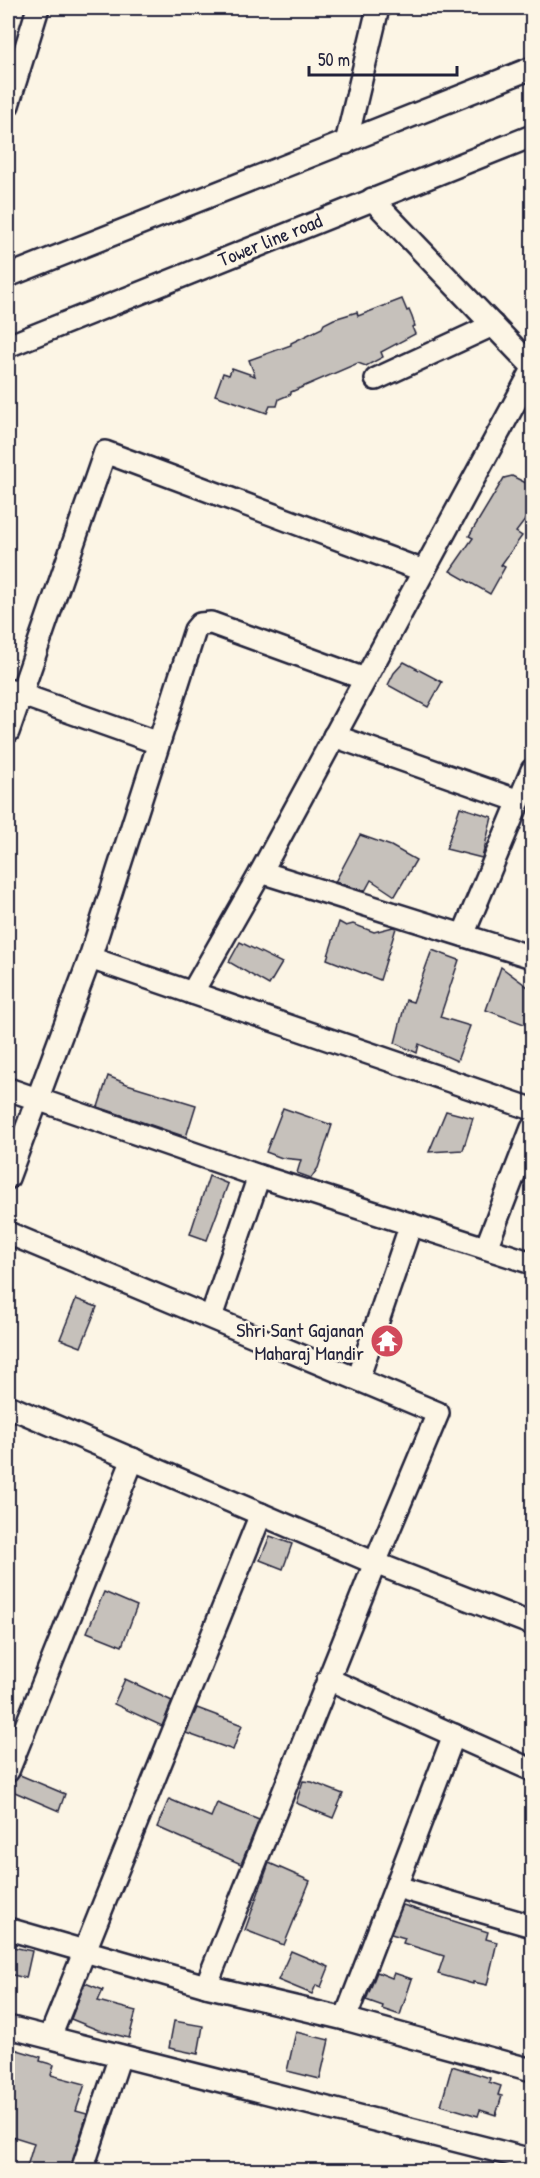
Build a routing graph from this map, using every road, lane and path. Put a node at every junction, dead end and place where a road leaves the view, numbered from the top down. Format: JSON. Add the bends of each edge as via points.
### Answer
{"nodes":[{"id":1,"x":38,"y":8,"type":"edge"},
{"id":2,"x":378,"y":8,"type":"edge"},
{"id":3,"x":532,"y":68,"type":"edge"},
{"id":4,"x":8,"y":105,"type":"edge"},
{"id":5,"x":531,"y":139,"type":"edge"},
{"id":6,"x":346,"y":143,"type":"junction"},
{"id":7,"x":372,"y":199,"type":"junction"},
{"id":8,"x":8,"y":276,"type":"edge"},
{"id":9,"x":493,"y":325,"type":"junction"},
{"id":10,"x":8,"y":346,"type":"edge"},
{"id":11,"x":532,"y":366,"type":"edge"},
{"id":12,"x":532,"y":371,"type":"edge"},
{"id":13,"x":376,"y":379,"type":"dead end"},
{"id":14,"x":424,"y":570,"type":"junction"},
{"id":15,"x":365,"y":679,"type":"junction"},
{"id":16,"x":14,"y":692,"type":"edge"},
{"id":17,"x":8,"y":732,"type":"edge"},
{"id":18,"x":334,"y":736,"type":"junction"},
{"id":19,"x":158,"y":743,"type":"junction"},
{"id":20,"x":532,"y":770,"type":"edge"},
{"id":21,"x":519,"y":801,"type":"junction"},
{"id":22,"x":261,"y":872,"type":"junction"},
{"id":23,"x":463,"y":935,"type":"junction"},
{"id":24,"x":532,"y":957,"type":"edge"},
{"id":25,"x":90,"y":958,"type":"junction"},
{"id":26,"x":192,"y":993,"type":"junction"},
{"id":27,"x":8,"y":1089,"type":"edge"},
{"id":28,"x":37,"y":1099,"type":"junction"},
{"id":29,"x":532,"y":1110,"type":"edge"},
{"id":30,"x":532,"y":1128,"type":"edge"},
{"id":31,"x":259,"y":1176,"type":"junction"},
{"id":32,"x":8,"y":1178,"type":"edge"},
{"id":33,"x":411,"y":1224,"type":"junction"},
{"id":34,"x":8,"y":1233,"type":"edge"},
{"id":35,"x":486,"y":1248,"type":"junction"},
{"id":36,"x":532,"y":1263,"type":"edge"},
{"id":37,"x":211,"y":1317,"type":"junction"},
{"id":38,"x":358,"y":1379,"type":"junction"},
{"id":39,"x":8,"y":1406,"type":"edge"},
{"id":40,"x":133,"y":1459,"type":"junction"},
{"id":41,"x":261,"y":1514,"type":"junction"},
{"id":42,"x":375,"y":1563,"type":"junction"},
{"id":43,"x":532,"y":1624,"type":"edge"},
{"id":44,"x":328,"y":1679,"type":"junction"},
{"id":45,"x":454,"y":1735,"type":"junction"},
{"id":46,"x":532,"y":1770,"type":"edge"},
{"id":47,"x":8,"y":1771,"type":"edge"},
{"id":48,"x":397,"y":1887,"type":"junction"},
{"id":49,"x":532,"y":1926,"type":"edge"},
{"id":50,"x":8,"y":1929,"type":"edge"},
{"id":51,"x":84,"y":1950,"type":"junction"},
{"id":52,"x":207,"y":1986,"type":"junction"},
{"id":53,"x":345,"y":2019,"type":"junction"},
{"id":54,"x":8,"y":2030,"type":"edge"},
{"id":55,"x":50,"y":2037,"type":"junction"},
{"id":56,"x":120,"y":2056,"type":"junction"},
{"id":57,"x":532,"y":2070,"type":"edge"},
{"id":58,"x":532,"y":2160,"type":"edge"},
{"id":59,"x":82,"y":2170,"type":"edge"}],
"edges":[{"from":1,"to":4,"type":"street"},
{"from":2,"to":6,"type":"street"},
{"from":3,"to":6,"type":"street"},
{"from":5,"to":7,"type":"street","name":"Tower line road"},
{"from":6,"to":8,"type":"street"},
{"from":7,"to":9,"type":"street"},
{"from":7,"to":10,"type":"street","name":"Tower line road"},
{"from":9,"to":11,"type":"street"},
{"from":9,"to":13,"type":"street"},
{"from":12,"to":14,"type":"street"},
{"from":14,"to":15,"type":"street"},
{"from":14,"to":16,"type":"street","via":[[105,452]]},
{"from":15,"to":18,"type":"street"},
{"from":15,"to":19,"type":"street","via":[[211,623],[200,624]]},
{"from":16,"to":17,"type":"street"},
{"from":16,"to":19,"type":"street"},
{"from":18,"to":21,"type":"street"},
{"from":18,"to":22,"type":"street"},
{"from":19,"to":25,"type":"street"},
{"from":20,"to":21,"type":"street"},
{"from":21,"to":23,"type":"street"},
{"from":22,"to":23,"type":"street"},
{"from":22,"to":26,"type":"street"},
{"from":23,"to":24,"type":"street"},
{"from":25,"to":26,"type":"street"},
{"from":25,"to":28,"type":"street"},
{"from":26,"to":29,"type":"street"},
{"from":27,"to":28,"type":"street"},
{"from":28,"to":31,"type":"street"},
{"from":28,"to":32,"type":"street"},
{"from":30,"to":35,"type":"street"},
{"from":31,"to":33,"type":"street"},
{"from":31,"to":37,"type":"street"},
{"from":33,"to":35,"type":"street"},
{"from":33,"to":38,"type":"street"},
{"from":34,"to":37,"type":"street"},
{"from":35,"to":36,"type":"street"},
{"from":37,"to":38,"type":"street"},
{"from":38,"to":42,"type":"street","via":[[438,1413]]},
{"from":39,"to":40,"type":"street"},
{"from":40,"to":41,"type":"street"},
{"from":40,"to":47,"type":"street"},
{"from":41,"to":42,"type":"street"},
{"from":41,"to":51,"type":"street"},
{"from":42,"to":43,"type":"street"},
{"from":42,"to":44,"type":"street"},
{"from":44,"to":45,"type":"street"},
{"from":44,"to":52,"type":"street"},
{"from":45,"to":46,"type":"street"},
{"from":45,"to":48,"type":"street"},
{"from":48,"to":49,"type":"street"},
{"from":48,"to":53,"type":"street"},
{"from":50,"to":51,"type":"street"},
{"from":51,"to":52,"type":"street"},
{"from":51,"to":55,"type":"street"},
{"from":52,"to":53,"type":"street"},
{"from":53,"to":57,"type":"street"},
{"from":54,"to":55,"type":"street"},
{"from":55,"to":56,"type":"street"},
{"from":56,"to":58,"type":"street"},
{"from":56,"to":59,"type":"street"}]}
